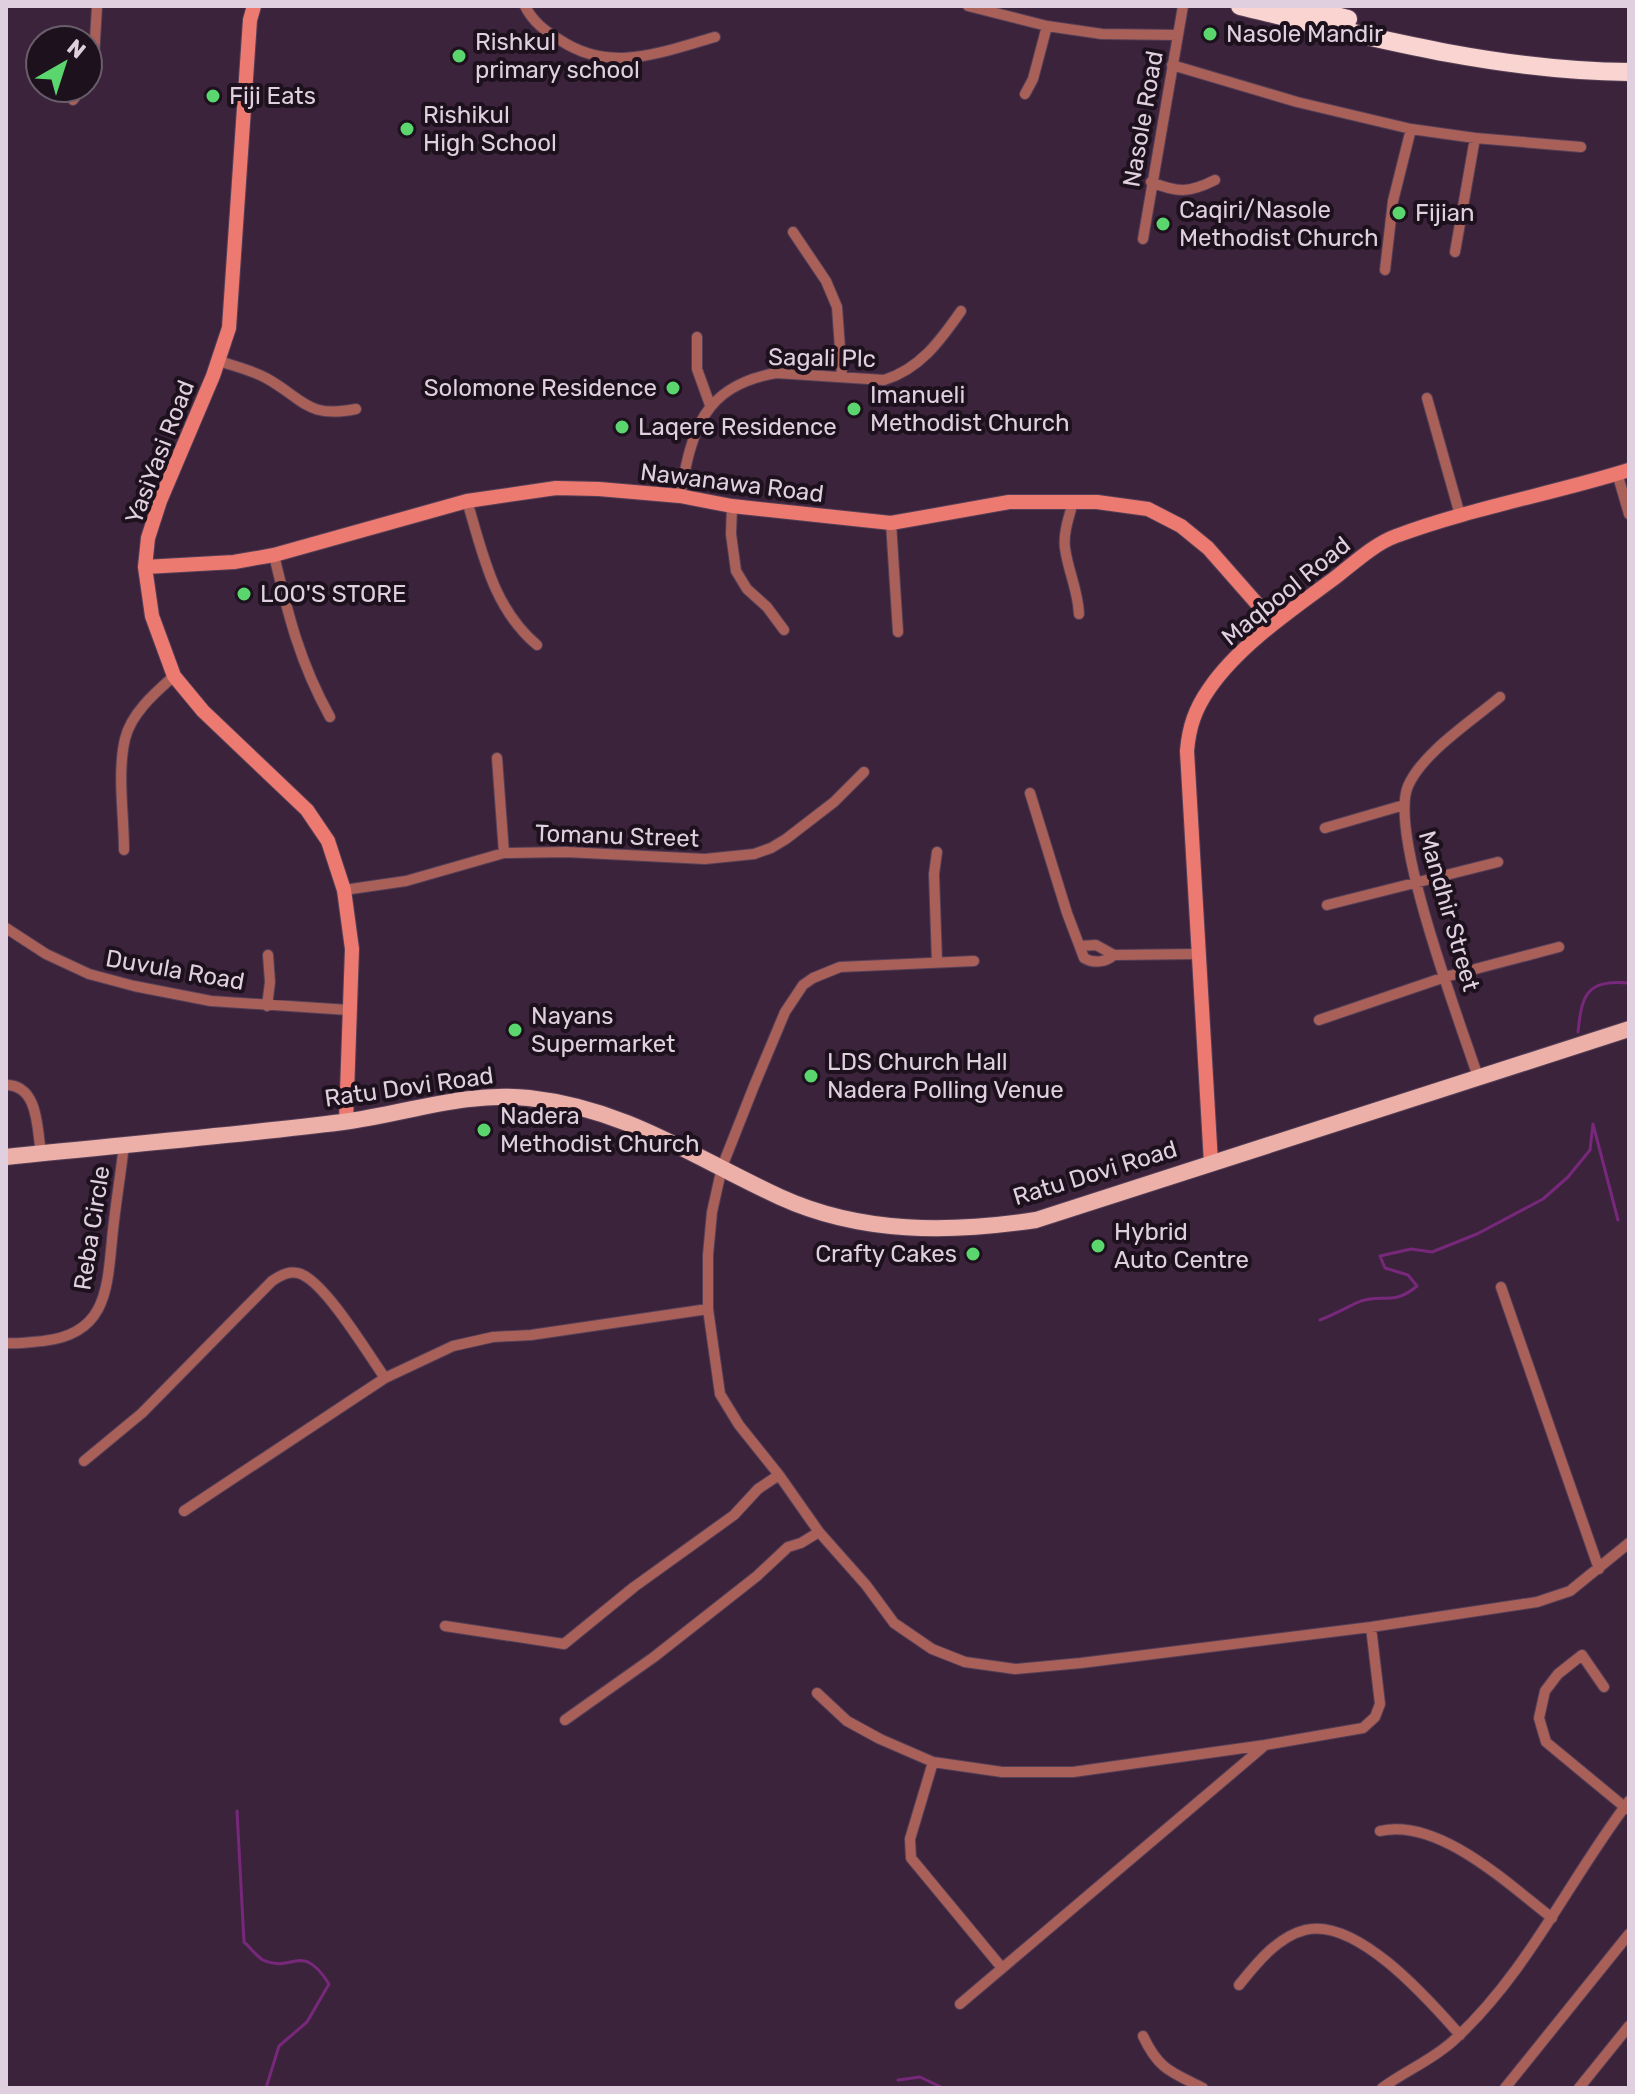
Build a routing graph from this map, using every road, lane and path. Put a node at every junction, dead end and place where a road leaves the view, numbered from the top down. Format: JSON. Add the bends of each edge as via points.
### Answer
{"nodes":[{"id":1,"x":525,"y":6,"type":"edge"},
{"id":2,"x":968,"y":6,"type":"edge"},
{"id":3,"x":1183,"y":6,"type":"edge"},
{"id":4,"x":1240,"y":6,"type":"edge"},
{"id":5,"x":1296,"y":6,"type":"edge"},
{"id":6,"x":250,"y":11,"type":"edge"},
{"id":7,"x":1047,"y":26,"type":"junction"},
{"id":8,"x":1178,"y":35,"type":"junction"},
{"id":9,"x":715,"y":37,"type":"dead end"},
{"id":10,"x":1629,"y":61,"type":"edge"},
{"id":11,"x":1172,"y":65,"type":"junction"},
{"id":12,"x":1629,"y":72,"type":"edge"},
{"id":13,"x":1025,"y":94,"type":"dead end"},
{"id":14,"x":1411,"y":129,"type":"junction"},
{"id":15,"x":1475,"y":138,"type":"junction"},
{"id":16,"x":1581,"y":147,"type":"dead end"},
{"id":17,"x":1215,"y":180,"type":"dead end"},
{"id":18,"x":1151,"y":182,"type":"junction"},
{"id":19,"x":793,"y":232,"type":"dead end"},
{"id":20,"x":1143,"y":239,"type":"dead end"},
{"id":21,"x":1455,"y":252,"type":"dead end"},
{"id":22,"x":1385,"y":270,"type":"dead end"},
{"id":23,"x":961,"y":311,"type":"dead end"},
{"id":24,"x":697,"y":337,"type":"dead end"},
{"id":25,"x":219,"y":361,"type":"junction"},
{"id":26,"x":842,"y":376,"type":"junction"},
{"id":27,"x":1427,"y":398,"type":"dead end"},
{"id":28,"x":710,"y":405,"type":"junction"},
{"id":29,"x":356,"y":409,"type":"dead end"},
{"id":30,"x":1623,"y":472,"type":"edge"},
{"id":31,"x":680,"y":496,"type":"junction"},
{"id":32,"x":467,"y":501,"type":"junction"},
{"id":33,"x":1073,"y":502,"type":"junction"},
{"id":34,"x":732,"y":506,"type":"junction"},
{"id":35,"x":1629,"y":514,"type":"edge"},
{"id":36,"x":1460,"y":515,"type":"junction"},
{"id":37,"x":891,"y":523,"type":"junction"},
{"id":38,"x":274,"y":555,"type":"junction"},
{"id":39,"x":145,"y":567,"type":"junction"},
{"id":40,"x":1079,"y":614,"type":"dead end"},
{"id":41,"x":1274,"y":623,"type":"junction"},
{"id":42,"x":784,"y":630,"type":"dead end"},
{"id":43,"x":898,"y":632,"type":"dead end"},
{"id":44,"x":537,"y":645,"type":"dead end"},
{"id":45,"x":174,"y":676,"type":"junction"},
{"id":46,"x":1500,"y":697,"type":"dead end"},
{"id":47,"x":330,"y":717,"type":"dead end"},
{"id":48,"x":497,"y":758,"type":"dead end"},
{"id":49,"x":864,"y":772,"type":"dead end"},
{"id":50,"x":1030,"y":793,"type":"dead end"},
{"id":51,"x":1404,"y":805,"type":"junction"},
{"id":52,"x":1325,"y":828,"type":"dead end"},
{"id":53,"x":124,"y":850,"type":"dead end"},
{"id":54,"x":937,"y":852,"type":"dead end"},
{"id":55,"x":504,"y":853,"type":"junction"},
{"id":56,"x":1498,"y":862,"type":"dead end"},
{"id":57,"x":1416,"y":881,"type":"junction"},
{"id":58,"x":344,"y":890,"type":"junction"},
{"id":59,"x":1327,"y":905,"type":"dead end"},
{"id":60,"x":6,"y":928,"type":"edge"},
{"id":61,"x":1080,"y":946,"type":"junction"},
{"id":62,"x":1559,"y":947,"type":"dead end"},
{"id":63,"x":1197,"y":954,"type":"junction"},
{"id":64,"x":268,"y":955,"type":"dead end"},
{"id":65,"x":1114,"y":955,"type":"junction"},
{"id":66,"x":974,"y":961,"type":"dead end"},
{"id":67,"x":937,"y":962,"type":"junction"},
{"id":68,"x":1445,"y":977,"type":"junction"},
{"id":69,"x":267,"y":1006,"type":"junction"},
{"id":70,"x":349,"y":1010,"type":"junction"},
{"id":71,"x":1319,"y":1020,"type":"dead end"},
{"id":72,"x":1629,"y":1029,"type":"edge"},
{"id":73,"x":1478,"y":1077,"type":"junction"},
{"id":74,"x":6,"y":1085,"type":"edge"},
{"id":75,"x":346,"y":1121,"type":"junction"},
{"id":76,"x":124,"y":1144,"type":"junction"},
{"id":77,"x":41,"y":1153,"type":"junction"},
{"id":78,"x":6,"y":1157,"type":"edge"},
{"id":79,"x":1211,"y":1163,"type":"junction"},
{"id":80,"x":722,"y":1167,"type":"junction"},
{"id":81,"x":1501,"y":1287,"type":"dead end"},
{"id":82,"x":708,"y":1309,"type":"junction"},
{"id":83,"x":6,"y":1343,"type":"edge"},
{"id":84,"x":385,"y":1378,"type":"junction"},
{"id":85,"x":84,"y":1461,"type":"dead end"},
{"id":86,"x":779,"y":1475,"type":"junction"},
{"id":87,"x":184,"y":1511,"type":"dead end"},
{"id":88,"x":819,"y":1532,"type":"junction"},
{"id":89,"x":1629,"y":1543,"type":"edge"},
{"id":90,"x":1599,"y":1569,"type":"junction"},
{"id":91,"x":445,"y":1626,"type":"dead end"},
{"id":92,"x":1371,"y":1627,"type":"junction"},
{"id":93,"x":1604,"y":1687,"type":"dead end"},
{"id":94,"x":817,"y":1693,"type":"dead end"},
{"id":95,"x":565,"y":1720,"type":"dead end"},
{"id":96,"x":1265,"y":1745,"type":"junction"},
{"id":97,"x":933,"y":1762,"type":"junction"},
{"id":98,"x":1628,"y":1806,"type":"edge"},
{"id":99,"x":1380,"y":1831,"type":"dead end"},
{"id":100,"x":1552,"y":1918,"type":"junction"},
{"id":101,"x":1629,"y":1934,"type":"edge"},
{"id":102,"x":1002,"y":1968,"type":"junction"},
{"id":103,"x":1239,"y":1985,"type":"dead end"},
{"id":104,"x":960,"y":2004,"type":"dead end"},
{"id":105,"x":1629,"y":2026,"type":"edge"},
{"id":106,"x":1460,"y":2035,"type":"junction"},
{"id":107,"x":1143,"y":2036,"type":"dead end"},
{"id":108,"x":1203,"y":2088,"type":"edge"},
{"id":109,"x":1382,"y":2088,"type":"edge"},
{"id":110,"x":1505,"y":2088,"type":"edge"},
{"id":111,"x":1579,"y":2088,"type":"edge"}],
"edges":[{"from":1,"to":9,"type":"street","via":[[540,27],[568,46],[605,59],[642,57]]},
{"from":2,"to":7,"type":"street"},
{"from":3,"to":8,"type":"street","name":"Nasole Road"},
{"from":4,"to":12,"type":"highway","via":[[1454,55],[1579,72]]},
{"from":5,"to":10,"type":"highway","via":[[1457,45],[1585,61]]},
{"from":6,"to":25,"type":"street","name":"YasiYasi Road","via":[[229,328]]},
{"from":7,"to":8,"type":"street","via":[[1102,34]]},
{"from":7,"to":13,"type":"street"},
{"from":8,"to":11,"type":"street","name":"Nasole Road"},
{"from":11,"to":14,"type":"street"},
{"from":11,"to":18,"type":"street","name":"Nasole Road"},
{"from":14,"to":15,"type":"street"},
{"from":14,"to":22,"type":"street","via":[[1393,201]]},
{"from":15,"to":16,"type":"street"},
{"from":15,"to":21,"type":"street"},
{"from":17,"to":18,"type":"street","via":[[1188,192]]},
{"from":18,"to":20,"type":"street","name":"Nasole Road"},
{"from":19,"to":26,"type":"street","via":[[837,307]]},
{"from":23,"to":26,"type":"street","name":"Sagali Plc","via":[[911,369],[884,380]]},
{"from":24,"to":28,"type":"street","via":[[697,369]]},
{"from":25,"to":29,"type":"street","via":[[267,379],[312,409]]},
{"from":25,"to":39,"type":"street","name":"YasiYasi Road","via":[[160,501]]},
{"from":26,"to":28,"type":"street","name":"Sagali Plc","via":[[759,376]]},
{"from":27,"to":36,"type":"street"},
{"from":28,"to":31,"type":"street","name":"Sagali Plc","via":[[693,434]]},
{"from":30,"to":35,"type":"street"},
{"from":30,"to":36,"type":"street","name":"Maqbool Road"},
{"from":31,"to":32,"type":"street","name":"Nawanawa Road","via":[[556,488]]},
{"from":31,"to":34,"type":"street","name":"Nawanawa Road"},
{"from":32,"to":38,"type":"street","name":"Nawanawa Road"},
{"from":32,"to":44,"type":"street","via":[[499,598],[522,633]]},
{"from":33,"to":37,"type":"street","name":"Nawanawa Road","via":[[1009,502]]},
{"from":33,"to":40,"type":"street","via":[[1065,548]]},
{"from":33,"to":41,"type":"street","name":"Nawanawa Road","via":[[1148,509],[1181,526],[1208,548]]},
{"from":34,"to":37,"type":"street","name":"Nawanawa Road"},
{"from":34,"to":42,"type":"street","via":[[736,571]]},
{"from":36,"to":41,"type":"street","name":"Maqbool Road","via":[[1392,537]]},
{"from":37,"to":43,"type":"street"},
{"from":38,"to":39,"type":"street","name":"Nawanawa Road"},
{"from":38,"to":47,"type":"street","via":[[291,630]]},
{"from":39,"to":45,"type":"street","name":"YasiYasi Road","via":[[152,616]]},
{"from":41,"to":63,"type":"street","name":"Maqbool Road","via":[[1210,687],[1189,730]]},
{"from":45,"to":53,"type":"street","via":[[145,705],[125,737]]},
{"from":45,"to":58,"type":"street","name":"YasiYasi Road","via":[[203,711],[307,810],[328,841]]},
{"from":46,"to":51,"type":"street","name":"Mandhir Street","via":[[1416,773]]},
{"from":48,"to":55,"type":"street"},
{"from":49,"to":55,"type":"street","name":"Tomanu Street","via":[[786,839],[754,854],[705,859]]},
{"from":50,"to":61,"type":"street"},
{"from":51,"to":52,"type":"street"},
{"from":51,"to":57,"type":"street","name":"Mandhir Street"},
{"from":54,"to":67,"type":"street"},
{"from":55,"to":58,"type":"street","name":"Tomanu Street","via":[[406,881]]},
{"from":56,"to":57,"type":"street"},
{"from":57,"to":59,"type":"street"},
{"from":57,"to":68,"type":"street","name":"Mandhir Street"},
{"from":58,"to":70,"type":"street","name":"YasiYasi Road","via":[[352,949]]},
{"from":60,"to":69,"type":"street","name":"Duvula Road","via":[[89,974],[211,1001]]},
{"from":61,"to":65,"type":"street","via":[[1096,945]]},
{"from":61,"to":65,"type":"street","via":[[1087,960],[1105,961]]},
{"from":62,"to":68,"type":"street"},
{"from":63,"to":65,"type":"street"},
{"from":63,"to":79,"type":"street","name":"Maqbool Road"},
{"from":64,"to":69,"type":"street"},
{"from":66,"to":67,"type":"street"},
{"from":67,"to":80,"type":"street","via":[[840,967],[803,985],[785,1012]]},
{"from":68,"to":71,"type":"street"},
{"from":68,"to":73,"type":"street","name":"Mandhir Street"},
{"from":69,"to":70,"type":"street","name":"Duvula Road"},
{"from":70,"to":75,"type":"street","name":"YasiYasi Road"},
{"from":72,"to":73,"type":"main road","name":"Ratu Dovi Road"},
{"from":73,"to":79,"type":"main road","name":"Ratu Dovi Road"},
{"from":74,"to":77,"type":"street","via":[[29,1096]]},
{"from":75,"to":76,"type":"main road","name":"Ratu Dovi Road"},
{"from":75,"to":80,"type":"main road","name":"Ratu Dovi Road","via":[[453,1100],[527,1098],[588,1108],[645,1128]]},
{"from":76,"to":77,"type":"main road","name":"Ratu Dovi Road"},
{"from":76,"to":83,"type":"street","name":"Reba Circle","via":[[110,1271],[92,1319],[66,1337]]},
{"from":77,"to":78,"type":"main road","name":"Ratu Dovi Road"},
{"from":79,"to":80,"type":"main road","name":"Ratu Dovi Road","via":[[1036,1220],[937,1230],[895,1228],[834,1215],[783,1198]]},
{"from":80,"to":82,"type":"street","via":[[709,1240]]},
{"from":81,"to":90,"type":"street"},
{"from":82,"to":84,"type":"street","via":[[493,1337],[453,1346]]},
{"from":82,"to":86,"type":"street","via":[[720,1394]]},
{"from":84,"to":85,"type":"street","via":[[321,1290],[299,1273],[287,1273],[272,1281],[142,1413]]},
{"from":84,"to":87,"type":"street"},
{"from":86,"to":88,"type":"street"},
{"from":86,"to":91,"type":"street","via":[[564,1644]]},
{"from":88,"to":92,"type":"street","via":[[894,1623],[932,1649],[965,1662],[1015,1669]]},
{"from":88,"to":95,"type":"street","via":[[788,1547],[666,1648]]},
{"from":89,"to":90,"type":"street"},
{"from":90,"to":92,"type":"street","via":[[1570,1591],[1537,1602]]},
{"from":92,"to":96,"type":"street","via":[[1380,1704],[1375,1717],[1363,1728]]},
{"from":93,"to":98,"type":"street","via":[[1582,1655],[1545,1691],[1539,1718],[1546,1742]]},
{"from":94,"to":97,"type":"street","via":[[847,1721]]},
{"from":96,"to":97,"type":"street","via":[[1073,1772],[1002,1772]]},
{"from":96,"to":102,"type":"street"},
{"from":97,"to":102,"type":"street","via":[[910,1839],[911,1858]]},
{"from":98,"to":100,"type":"street","via":[[1595,1846]]},
{"from":99,"to":100,"type":"street","via":[[1423,1831],[1447,1841]]},
{"from":100,"to":106,"type":"street","via":[[1526,1958]]},
{"from":101,"to":110,"type":"street"},
{"from":102,"to":104,"type":"street"},
{"from":103,"to":106,"type":"street","via":[[1282,1941],[1304,1930],[1326,1928],[1390,1964]]},
{"from":105,"to":111,"type":"street"},
{"from":106,"to":109,"type":"street"},
{"from":107,"to":108,"type":"street","via":[[1166,2069]]}]}
